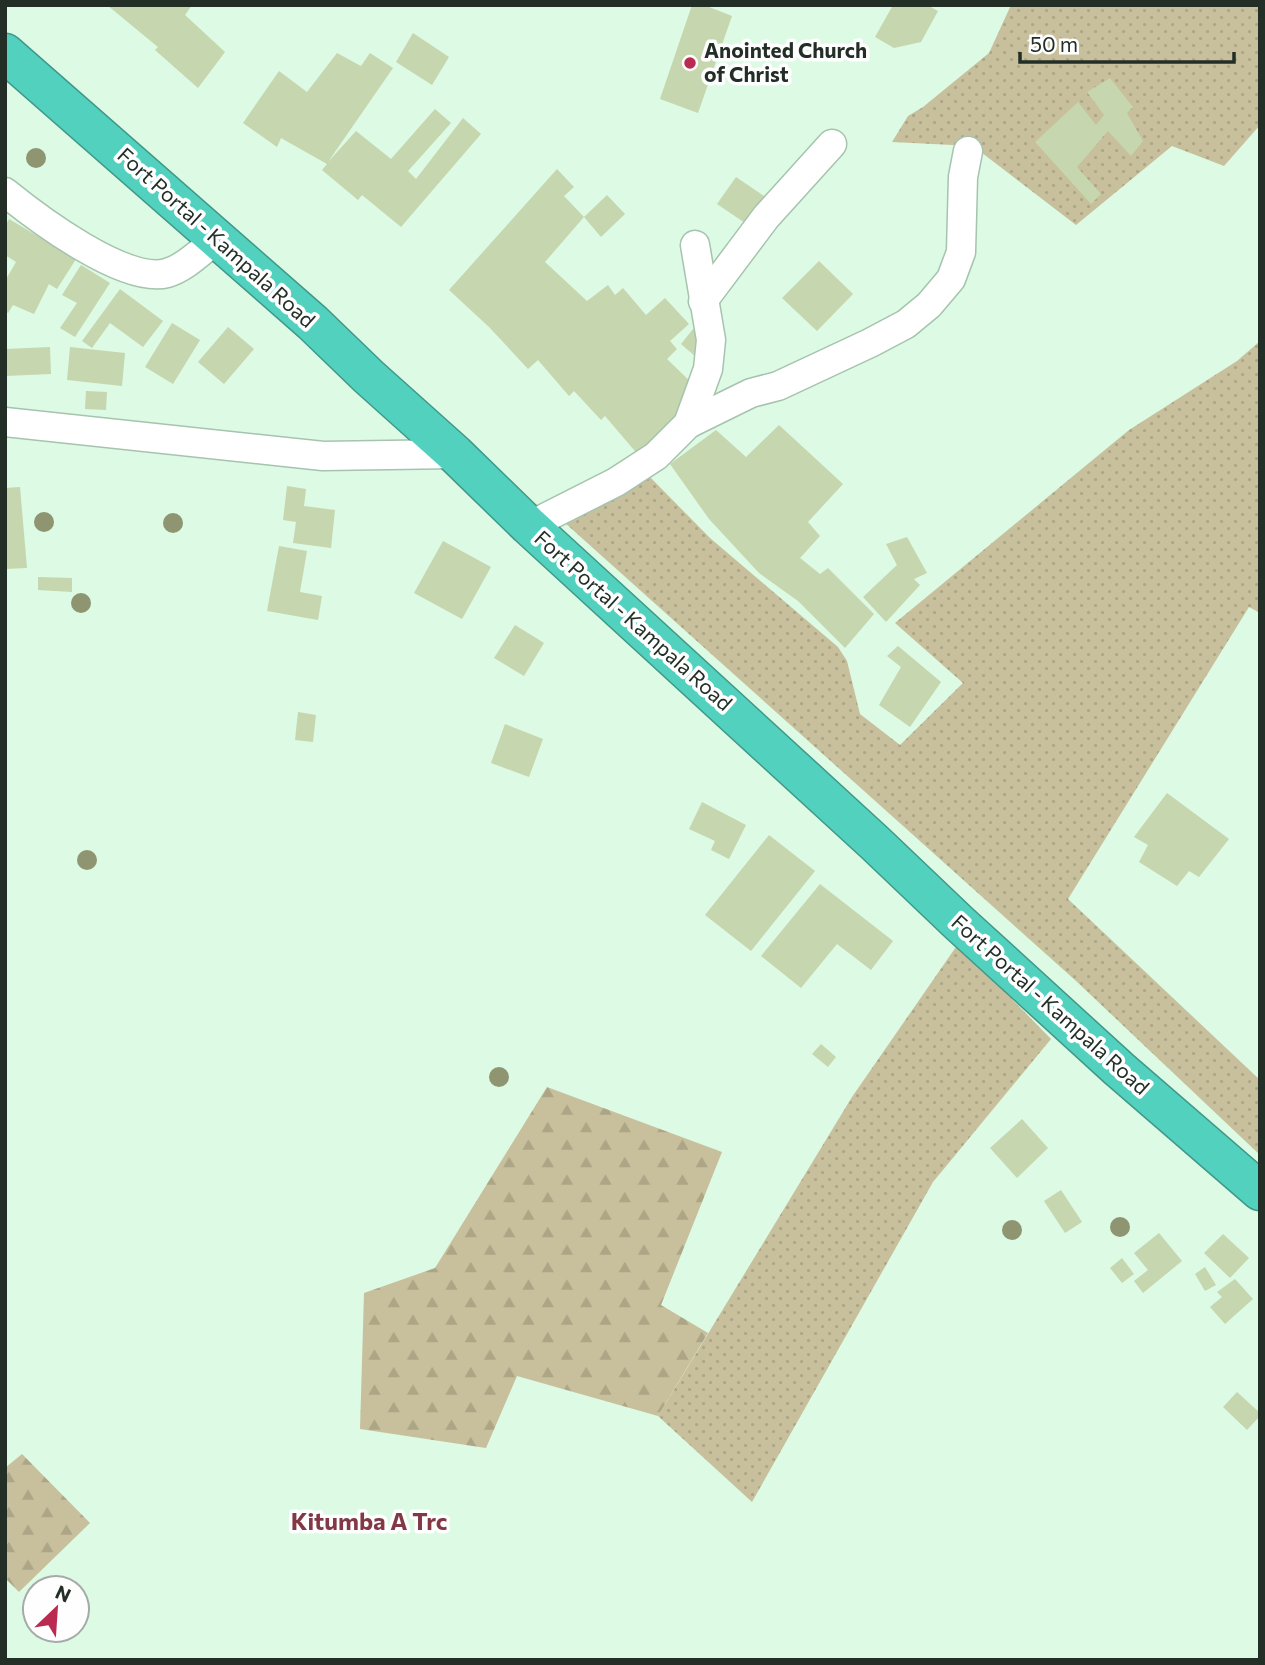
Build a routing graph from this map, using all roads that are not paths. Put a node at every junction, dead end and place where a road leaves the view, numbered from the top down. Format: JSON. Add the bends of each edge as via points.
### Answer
{"nodes":[{"id":1,"x":6,"y":55,"type":"edge"},
{"id":2,"x":832,"y":144,"type":"dead end"},
{"id":3,"x":968,"y":151,"type":"dead end"},
{"id":4,"x":5,"y":192,"type":"edge"},
{"id":5,"x":216,"y":240,"type":"junction"},
{"id":6,"x":695,"y":244,"type":"dead end"},
{"id":7,"x":703,"y":301,"type":"junction"},
{"id":8,"x":5,"y":422,"type":"edge"},
{"id":9,"x":688,"y":424,"type":"junction"},
{"id":10,"x":455,"y":454,"type":"junction"},
{"id":11,"x":529,"y":526,"type":"junction"},
{"id":12,"x":1260,"y":1191,"type":"edge"}],
"edges":[{"from":1,"to":5,"type":"highway","name":"Fort Portal - Kampala Road"},
{"from":2,"to":7,"type":"street","via":[[766,217]]},
{"from":3,"to":9,"type":"street","via":[[962,183],[961,251],[951,279],[929,305],[906,324],[870,342]]},
{"from":4,"to":5,"type":"street","via":[[91,251],[140,274],[175,270]]},
{"from":5,"to":10,"type":"highway","name":"Fort Portal - Kampala Road"},
{"from":6,"to":7,"type":"street"},
{"from":7,"to":9,"type":"street","via":[[710,340],[708,369]]},
{"from":8,"to":10,"type":"street","via":[[323,456]]},
{"from":9,"to":11,"type":"street","via":[[656,456],[616,482]]},
{"from":10,"to":11,"type":"highway","name":"Fort Portal - Kampala Road"},
{"from":11,"to":12,"type":"highway","name":"Fort Portal - Kampala Road","via":[[1119,1069]]}]}
